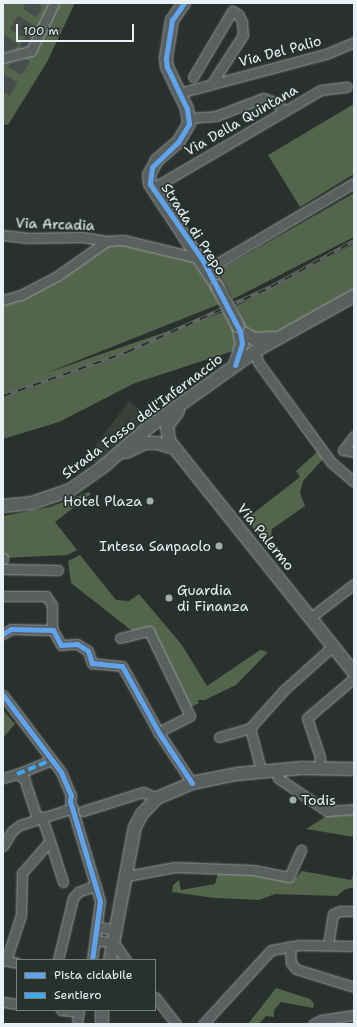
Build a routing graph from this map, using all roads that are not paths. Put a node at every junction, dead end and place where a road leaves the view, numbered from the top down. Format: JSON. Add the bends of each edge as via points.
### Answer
{"nodes":[{"id":1,"x":54,"y":3,"type":"edge"},
{"id":2,"x":184,"y":3,"type":"edge"},
{"id":3,"x":354,"y":42,"type":"edge"},
{"id":4,"x":3,"y":58,"type":"edge"},
{"id":5,"x":193,"y":77,"type":"dead end"},
{"id":6,"x":212,"y":83,"type":"junction"},
{"id":7,"x":347,"y":88,"type":"dead end"},
{"id":8,"x":179,"y":93,"type":"junction"},
{"id":9,"x":284,"y":112,"type":"junction"},
{"id":10,"x":189,"y":118,"type":"junction"},
{"id":11,"x":354,"y":183,"type":"edge"},
{"id":12,"x":153,"y":188,"type":"junction"},
{"id":13,"x":3,"y":234,"type":"edge"},
{"id":14,"x":107,"y":241,"type":"junction"},
{"id":15,"x":205,"y":264,"type":"junction"},
{"id":16,"x":354,"y":296,"type":"edge"},
{"id":17,"x":3,"y":300,"type":"edge"},
{"id":18,"x":239,"y":328,"type":"junction"},
{"id":19,"x":274,"y":338,"type":"junction"},
{"id":20,"x":255,"y":351,"type":"junction"},
{"id":21,"x":235,"y":365,"type":"junction"},
{"id":22,"x":185,"y":401,"type":"junction"},
{"id":23,"x":354,"y":436,"type":"edge"},
{"id":24,"x":174,"y":448,"type":"junction"},
{"id":25,"x":343,"y":450,"type":"junction"},
{"id":26,"x":354,"y":452,"type":"edge"},
{"id":27,"x":331,"y":462,"type":"junction"},
{"id":28,"x":104,"y":466,"type":"junction"},
{"id":29,"x":354,"y":482,"type":"edge"},
{"id":30,"x":3,"y":506,"type":"edge"},
{"id":31,"x":3,"y":569,"type":"edge"},
{"id":32,"x":58,"y":570,"type":"dead end"},
{"id":33,"x":354,"y":584,"type":"edge"},
{"id":34,"x":3,"y":596,"type":"edge"},
{"id":35,"x":311,"y":617,"type":"junction"},
{"id":36,"x":52,"y":630,"type":"junction"},
{"id":37,"x":3,"y":634,"type":"edge"},
{"id":38,"x":120,"y":638,"type":"dead end"},
{"id":39,"x":333,"y":646,"type":"junction"},
{"id":40,"x":354,"y":673,"type":"edge"},
{"id":41,"x":354,"y":678,"type":"edge"},
{"id":42,"x":3,"y":695,"type":"edge"},
{"id":43,"x":250,"y":728,"type":"junction"},
{"id":44,"x":158,"y":732,"type":"junction"},
{"id":45,"x":218,"y":737,"type":"dead end"},
{"id":46,"x":51,"y":760,"type":"junction"},
{"id":47,"x":354,"y":764,"type":"edge"},
{"id":48,"x":323,"y":767,"type":"junction"},
{"id":49,"x":276,"y":769,"type":"junction"},
{"id":50,"x":354,"y":769,"type":"edge"},
{"id":51,"x":261,"y":770,"type":"junction"},
{"id":52,"x":8,"y":778,"type":"edge"},
{"id":53,"x":192,"y":783,"type":"junction"},
{"id":54,"x":157,"y":798,"type":"junction"},
{"id":55,"x":71,"y":804,"type":"junction"},
{"id":56,"x":354,"y":810,"type":"edge"},
{"id":57,"x":83,"y":811,"type":"dead end"},
{"id":58,"x":42,"y":818,"type":"junction"},
{"id":59,"x":50,"y":841,"type":"junction"},
{"id":60,"x":3,"y":846,"type":"edge"},
{"id":61,"x":301,"y":850,"type":"dead end"},
{"id":62,"x":127,"y":876,"type":"junction"},
{"id":63,"x":63,"y":882,"type":"dead end"},
{"id":64,"x":96,"y":885,"type":"junction"},
{"id":65,"x":354,"y":911,"type":"edge"},
{"id":66,"x":98,"y":926,"type":"junction"},
{"id":67,"x":116,"y":930,"type":"junction"},
{"id":68,"x":95,"y":940,"type":"junction"},
{"id":69,"x":114,"y":943,"type":"junction"},
{"id":70,"x":328,"y":945,"type":"junction"},
{"id":71,"x":290,"y":946,"type":"junction"},
{"id":72,"x":354,"y":946,"type":"edge"},
{"id":73,"x":58,"y":959,"type":"edge"},
{"id":74,"x":92,"y":959,"type":"edge"},
{"id":75,"x":110,"y":959,"type":"edge"},
{"id":76,"x":125,"y":959,"type":"edge"},
{"id":77,"x":5,"y":960,"type":"edge"},
{"id":78,"x":16,"y":963,"type":"edge"},
{"id":79,"x":354,"y":987,"type":"edge"},
{"id":80,"x":156,"y":998,"type":"edge"},
{"id":81,"x":3,"y":1002,"type":"edge"},
{"id":82,"x":16,"y":1004,"type":"edge"},
{"id":83,"x":79,"y":1011,"type":"edge"},
{"id":84,"x":102,"y":1011,"type":"edge"},
{"id":85,"x":354,"y":1015,"type":"edge"},
{"id":86,"x":77,"y":1024,"type":"edge"},
{"id":87,"x":102,"y":1024,"type":"edge"},
{"id":88,"x":176,"y":1024,"type":"edge"},
{"id":89,"x":203,"y":1024,"type":"edge"},
{"id":90,"x":313,"y":1024,"type":"edge"}],
"edges":[{"from":1,"to":4,"type":"street","via":[[31,51]]},
{"from":2,"to":8,"type":"main road","via":[[172,20],[167,41],[167,67]]},
{"from":3,"to":6,"type":"street","name":"Via Del Palio","via":[[326,54]]},
{"from":5,"to":6,"type":"street","name":"Via Del Palio","via":[[232,11],[238,14],[242,22],[243,35]]},
{"from":6,"to":8,"type":"street","name":"Via Del Palio"},
{"from":7,"to":9,"type":"street","name":"Via Della Quintana","via":[[321,90]]},
{"from":8,"to":10,"type":"main road"},
{"from":9,"to":10,"type":"street","via":[[278,103],[264,98],[216,116]]},
{"from":9,"to":12,"type":"street","name":"Via Della Quintana"},
{"from":10,"to":12,"type":"main road","name":"Strada di Prepo","via":[[189,124],[178,142],[152,168],[149,175]]},
{"from":11,"to":15,"type":"street"},
{"from":12,"to":15,"type":"main road","name":"Strada di Prepo"},
{"from":13,"to":14,"type":"street","name":"Via Arcadia","via":[[28,238],[82,237]]},
{"from":14,"to":15,"type":"street","name":"Via Arcadia","via":[[123,240]]},
{"from":14,"to":17,"type":"street","via":[[57,276]]},
{"from":15,"to":18,"type":"main road","name":"Strada di Prepo","bridge":true},
{"from":16,"to":19,"type":"main road","name":"Strada Fosso dell'Infernaccio"},
{"from":18,"to":19,"type":"main road","via":[[254,339]]},
{"from":18,"to":21,"type":"main road","name":"Strada di Prepo","via":[[240,352]]},
{"from":19,"to":20,"type":"main road","name":"Strada Fosso dell'Infernaccio"},
{"from":20,"to":21,"type":"main road","name":"Strada Fosso dell'Infernaccio"},
{"from":20,"to":27,"type":"street","via":[[258,362]]},
{"from":21,"to":22,"type":"main road","name":"Strada Fosso dell'Infernaccio"},
{"from":22,"to":24,"type":"main road","name":"Via Palermo","via":[[167,426],[167,436]]},
{"from":22,"to":28,"type":"main road","name":"Strada Fosso dell'Infernaccio","via":[[149,427]]},
{"from":23,"to":25,"type":"street"},
{"from":24,"to":28,"type":"main road","via":[[157,443],[145,443],[130,449]]},
{"from":24,"to":35,"type":"main road","name":"Via Palermo"},
{"from":25,"to":26,"type":"street"},
{"from":25,"to":27,"type":"street"},
{"from":27,"to":29,"type":"street"},
{"from":28,"to":30,"type":"main road","name":"Strada Fosso dell'Infernaccio","via":[[70,490],[32,503]]},
{"from":31,"to":32,"type":"street"},
{"from":33,"to":35,"type":"street"},
{"from":34,"to":36,"type":"street","via":[[46,596],[52,605]]},
{"from":35,"to":39,"type":"main road","name":"Via Palermo"},
{"from":36,"to":37,"type":"street","via":[[11,629]]},
{"from":36,"to":44,"type":"street","via":[[61,645],[77,644],[88,651],[92,663],[122,666]]},
{"from":38,"to":44,"type":"street","via":[[149,631],[190,716]]},
{"from":39,"to":40,"type":"main road","name":"Via Palermo"},
{"from":39,"to":43,"type":"street","via":[[284,690]]},
{"from":41,"to":48,"type":"street","via":[[307,718]]},
{"from":42,"to":46,"type":"street"},
{"from":43,"to":45,"type":"street"},
{"from":43,"to":51,"type":"street"},
{"from":44,"to":53,"type":"street"},
{"from":46,"to":52,"type":"street"},
{"from":46,"to":55,"type":"street","via":[[65,797]]},
{"from":47,"to":48,"type":"main road"},
{"from":48,"to":49,"type":"main road"},
{"from":48,"to":50,"type":"main road"},
{"from":49,"to":51,"type":"main road"},
{"from":49,"to":56,"type":"street","via":[[278,778],[327,811]]},
{"from":51,"to":53,"type":"main road"},
{"from":52,"to":58,"type":"street","via":[[24,778],[36,814]]},
{"from":53,"to":54,"type":"main road"},
{"from":54,"to":57,"type":"street","via":[[144,792]]},
{"from":54,"to":62,"type":"main road","via":[[142,814],[136,827]]},
{"from":55,"to":58,"type":"street"},
{"from":55,"to":64,"type":"street"},
{"from":58,"to":59,"type":"street"},
{"from":58,"to":60,"type":"street","via":[[16,828]]},
{"from":59,"to":63,"type":"street"},
{"from":59,"to":77,"type":"street","via":[[22,873],[21,915]]},
{"from":61,"to":62,"type":"street","via":[[288,877],[253,870],[175,867]]},
{"from":62,"to":67,"type":"main road"},
{"from":64,"to":66,"type":"street","via":[[100,905]]},
{"from":64,"to":73,"type":"street","via":[[78,892],[73,898]]},
{"from":65,"to":70,"type":"street","via":[[333,914]]},
{"from":66,"to":67,"type":"street"},
{"from":66,"to":68,"type":"street"},
{"from":67,"to":69,"type":"main road"},
{"from":68,"to":69,"type":"street"},
{"from":68,"to":74,"type":"street"},
{"from":69,"to":75,"type":"main road"},
{"from":69,"to":76,"type":"street"},
{"from":70,"to":71,"type":"street"},
{"from":70,"to":72,"type":"street"},
{"from":71,"to":79,"type":"street","via":[[291,963],[296,969]]},
{"from":71,"to":89,"type":"street","via":[[271,950]]},
{"from":77,"to":78,"type":"street"},
{"from":80,"to":88,"type":"street"},
{"from":81,"to":82,"type":"street"},
{"from":83,"to":86,"type":"street"},
{"from":84,"to":87,"type":"main road"},
{"from":85,"to":90,"type":"street","via":[[317,1021]]}]}
